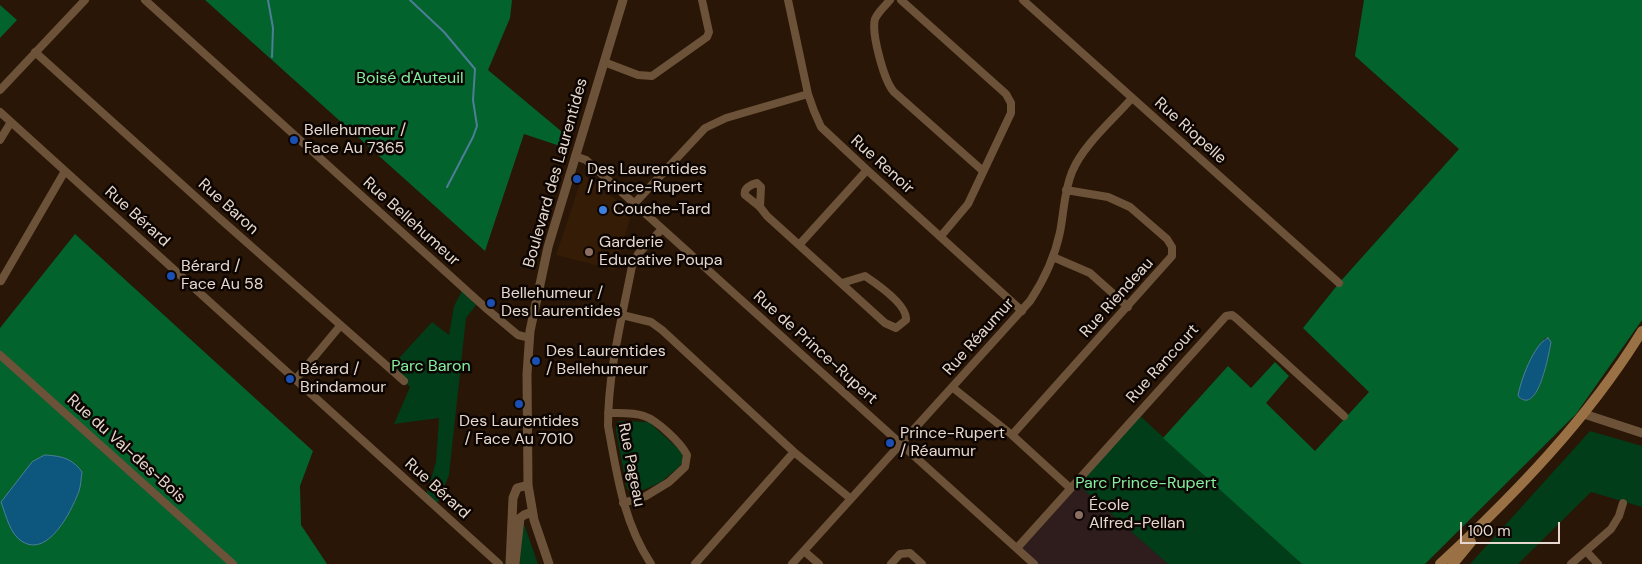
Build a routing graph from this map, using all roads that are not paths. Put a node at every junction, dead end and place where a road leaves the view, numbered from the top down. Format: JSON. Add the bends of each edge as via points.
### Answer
{"nodes":[{"id":1,"x":145,"y":0,"type":"edge"},
{"id":2,"x":623,"y":0,"type":"edge"},
{"id":3,"x":702,"y":0,"type":"edge"},
{"id":4,"x":788,"y":0,"type":"edge"},
{"id":5,"x":890,"y":0,"type":"edge"},
{"id":6,"x":901,"y":0,"type":"edge"},
{"id":7,"x":1022,"y":0,"type":"edge"},
{"id":8,"x":81,"y":1,"type":"edge"},
{"id":9,"x":35,"y":52,"type":"junction"},
{"id":10,"x":604,"y":62,"type":"junction"},
{"id":11,"x":0,"y":90,"type":"edge"},
{"id":12,"x":808,"y":94,"type":"junction"},
{"id":13,"x":1132,"y":98,"type":"junction"},
{"id":14,"x":0,"y":112,"type":"edge"},
{"id":15,"x":11,"y":122,"type":"junction"},
{"id":16,"x":0,"y":140,"type":"edge"},
{"id":17,"x":575,"y":156,"type":"junction"},
{"id":18,"x":867,"y":170,"type":"junction"},
{"id":19,"x":65,"y":171,"type":"junction"},
{"id":20,"x":983,"y":172,"type":"junction"},
{"id":21,"x":1066,"y":190,"type":"junction"},
{"id":22,"x":634,"y":204,"type":"junction"},
{"id":23,"x":760,"y":207,"type":"dead end"},
{"id":24,"x":662,"y":229,"type":"junction"},
{"id":25,"x":940,"y":236,"type":"junction"},
{"id":26,"x":800,"y":245,"type":"junction"},
{"id":27,"x":1053,"y":257,"type":"junction"},
{"id":28,"x":1,"y":281,"type":"edge"},
{"id":29,"x":842,"y":283,"type":"junction"},
{"id":30,"x":1339,"y":283,"type":"dead end"},
{"id":31,"x":1128,"y":306,"type":"junction"},
{"id":32,"x":1022,"y":310,"type":"junction"},
{"id":33,"x":622,"y":315,"type":"junction"},
{"id":34,"x":340,"y":326,"type":"junction"},
{"id":35,"x":1642,"y":331,"type":"edge"},
{"id":36,"x":530,"y":338,"type":"junction"},
{"id":37,"x":0,"y":355,"type":"edge"},
{"id":38,"x":296,"y":379,"type":"junction"},
{"id":39,"x":404,"y":381,"type":"dead end"},
{"id":40,"x":952,"y":387,"type":"junction"},
{"id":41,"x":608,"y":413,"type":"junction"},
{"id":42,"x":1584,"y":414,"type":"junction"},
{"id":43,"x":1344,"y":416,"type":"dead end"},
{"id":44,"x":1642,"y":433,"type":"edge"},
{"id":45,"x":1012,"y":435,"type":"junction"},
{"id":46,"x":900,"y":445,"type":"junction"},
{"id":47,"x":794,"y":452,"type":"junction"},
{"id":48,"x":528,"y":484,"type":"junction"},
{"id":49,"x":1070,"y":488,"type":"junction"},
{"id":50,"x":851,"y":499,"type":"junction"},
{"id":51,"x":1504,"y":502,"type":"junction"},
{"id":52,"x":623,"y":503,"type":"junction"},
{"id":53,"x":1623,"y":503,"type":"dead end"},
{"id":54,"x":532,"y":512,"type":"junction"},
{"id":55,"x":1017,"y":548,"type":"junction"},
{"id":56,"x":804,"y":551,"type":"junction"},
{"id":57,"x":1586,"y":551,"type":"junction"},
{"id":58,"x":233,"y":564,"type":"edge"},
{"id":59,"x":499,"y":564,"type":"edge"},
{"id":60,"x":510,"y":564,"type":"edge"},
{"id":61,"x":515,"y":564,"type":"edge"},
{"id":62,"x":550,"y":564,"type":"edge"},
{"id":63,"x":651,"y":564,"type":"edge"},
{"id":64,"x":695,"y":564,"type":"edge"},
{"id":65,"x":792,"y":564,"type":"edge"},
{"id":66,"x":819,"y":564,"type":"edge"},
{"id":67,"x":890,"y":564,"type":"edge"},
{"id":68,"x":922,"y":564,"type":"edge"},
{"id":69,"x":1034,"y":564,"type":"edge"},
{"id":70,"x":1440,"y":564,"type":"edge"},
{"id":71,"x":1454,"y":564,"type":"edge"},
{"id":72,"x":1571,"y":564,"type":"edge"},
{"id":73,"x":1598,"y":564,"type":"edge"}],
"edges":[{"from":1,"to":36,"type":"street","name":"Rue Bellehumeur","via":[[488,310],[518,335]]},
{"from":2,"to":10,"type":"street","name":"Boulevard des Laurentides"},
{"from":3,"to":10,"type":"street","via":[[709,32],[707,37],[652,76],[638,75]]},
{"from":4,"to":12,"type":"street","name":"Rue Renoir"},
{"from":5,"to":20,"type":"street","via":[[877,15],[874,27],[886,81],[894,92]]},
{"from":6,"to":20,"type":"street","via":[[1010,99],[1012,108]]},
{"from":7,"to":13,"type":"street","name":"Rue Riopelle"},
{"from":8,"to":9,"type":"street"},
{"from":9,"to":11,"type":"street"},
{"from":9,"to":34,"type":"street","name":"Rue Baron"},
{"from":10,"to":17,"type":"street","name":"Boulevard des Laurentides"},
{"from":12,"to":18,"type":"street","name":"Rue Renoir","via":[[821,127]]},
{"from":12,"to":22,"type":"street","via":[[726,118],[705,128]]},
{"from":13,"to":21,"type":"street","name":"Rue Réaumur","via":[[1082,156]]},
{"from":13,"to":30,"type":"street","name":"Rue Riopelle"},
{"from":14,"to":15,"type":"street","name":"Rue Bérard"},
{"from":15,"to":16,"type":"street"},
{"from":15,"to":19,"type":"street","name":"Rue Bérard"},
{"from":17,"to":22,"type":"street","name":"Rue de Prince-Rupert","via":[[586,160]]},
{"from":17,"to":36,"type":"street","name":"Boulevard des Laurentides","via":[[545,258]]},
{"from":18,"to":25,"type":"street","name":"Rue Renoir"},
{"from":18,"to":26,"type":"street"},
{"from":19,"to":28,"type":"street"},
{"from":19,"to":38,"type":"street","name":"Rue Bérard"},
{"from":20,"to":25,"type":"street","via":[[965,209]]},
{"from":21,"to":27,"type":"street","name":"Rue Réaumur"},
{"from":21,"to":31,"type":"street","name":"Rue Riendeau","via":[[1124,203],[1167,239],[1172,247],[1172,256],[1167,263]]},
{"from":22,"to":24,"type":"street","name":"Rue de Prince-Rupert"},
{"from":23,"to":26,"type":"street"},
{"from":24,"to":33,"type":"street","name":"Rue Pageau","via":[[638,254],[632,266]]},
{"from":24,"to":46,"type":"street","name":"Rue de Prince-Rupert"},
{"from":25,"to":32,"type":"street","name":"Rue Renoir"},
{"from":26,"to":29,"type":"street"},
{"from":27,"to":31,"type":"street","via":[[1090,273]]},
{"from":27,"to":32,"type":"street","name":"Rue Réaumur","via":[[1035,294]]},
{"from":29,"to":29,"type":"street","via":[[892,327],[896,328],[906,320],[904,309],[865,276]]},
{"from":31,"to":45,"type":"street","name":"Rue Riendeau"},
{"from":32,"to":40,"type":"street","name":"Rue Réaumur"},
{"from":33,"to":41,"type":"street","name":"Rue Pageau"},
{"from":33,"to":47,"type":"street","via":[[651,322],[662,330]]},
{"from":34,"to":38,"type":"street"},
{"from":34,"to":39,"type":"street","name":"Rue Baron"},
{"from":35,"to":42,"type":"main road"},
{"from":36,"to":48,"type":"street","name":"Boulevard des Laurentides"},
{"from":37,"to":58,"type":"street","name":"Rue du Val-des-Bois"},
{"from":38,"to":59,"type":"street","name":"Rue Bérard"},
{"from":40,"to":45,"type":"street"},
{"from":40,"to":46,"type":"street","name":"Rue Réaumur"},
{"from":41,"to":52,"type":"street","name":"Rue Pageau"},
{"from":41,"to":52,"type":"street","via":[[644,415],[658,424],[687,455],[685,467],[669,482],[646,496]]},
{"from":42,"to":44,"type":"street"},
{"from":42,"to":51,"type":"main road"},
{"from":43,"to":49,"type":"street","name":"Rue Rancourt","via":[[1236,318],[1226,316]]},
{"from":45,"to":49,"type":"street"},
{"from":46,"to":50,"type":"street","name":"Rue Réaumur"},
{"from":46,"to":55,"type":"street","name":"Rue de Prince-Rupert"},
{"from":47,"to":50,"type":"street"},
{"from":47,"to":64,"type":"street"},
{"from":48,"to":54,"type":"street","name":"Boulevard des Laurentides"},
{"from":48,"to":60,"type":"street","via":[[518,488],[513,498]]},
{"from":49,"to":55,"type":"street","name":"Rue Rancourt"},
{"from":50,"to":56,"type":"street","name":"Rue Réaumur"},
{"from":51,"to":70,"type":"main road"},
{"from":51,"to":71,"type":"main road"},
{"from":52,"to":63,"type":"street","name":"Rue Pageau","via":[[628,521]]},
{"from":53,"to":57,"type":"street","via":[[1611,529]]},
{"from":54,"to":61,"type":"street","via":[[520,518]]},
{"from":54,"to":62,"type":"street","name":"Boulevard des Laurentides"},
{"from":55,"to":69,"type":"street","name":"Rue de Prince-Rupert"},
{"from":56,"to":65,"type":"street","name":"Rue Réaumur"},
{"from":56,"to":66,"type":"street"},
{"from":57,"to":72,"type":"street"},
{"from":57,"to":73,"type":"street"},
{"from":67,"to":68,"type":"street","via":[[900,554],[910,553]]}]}
